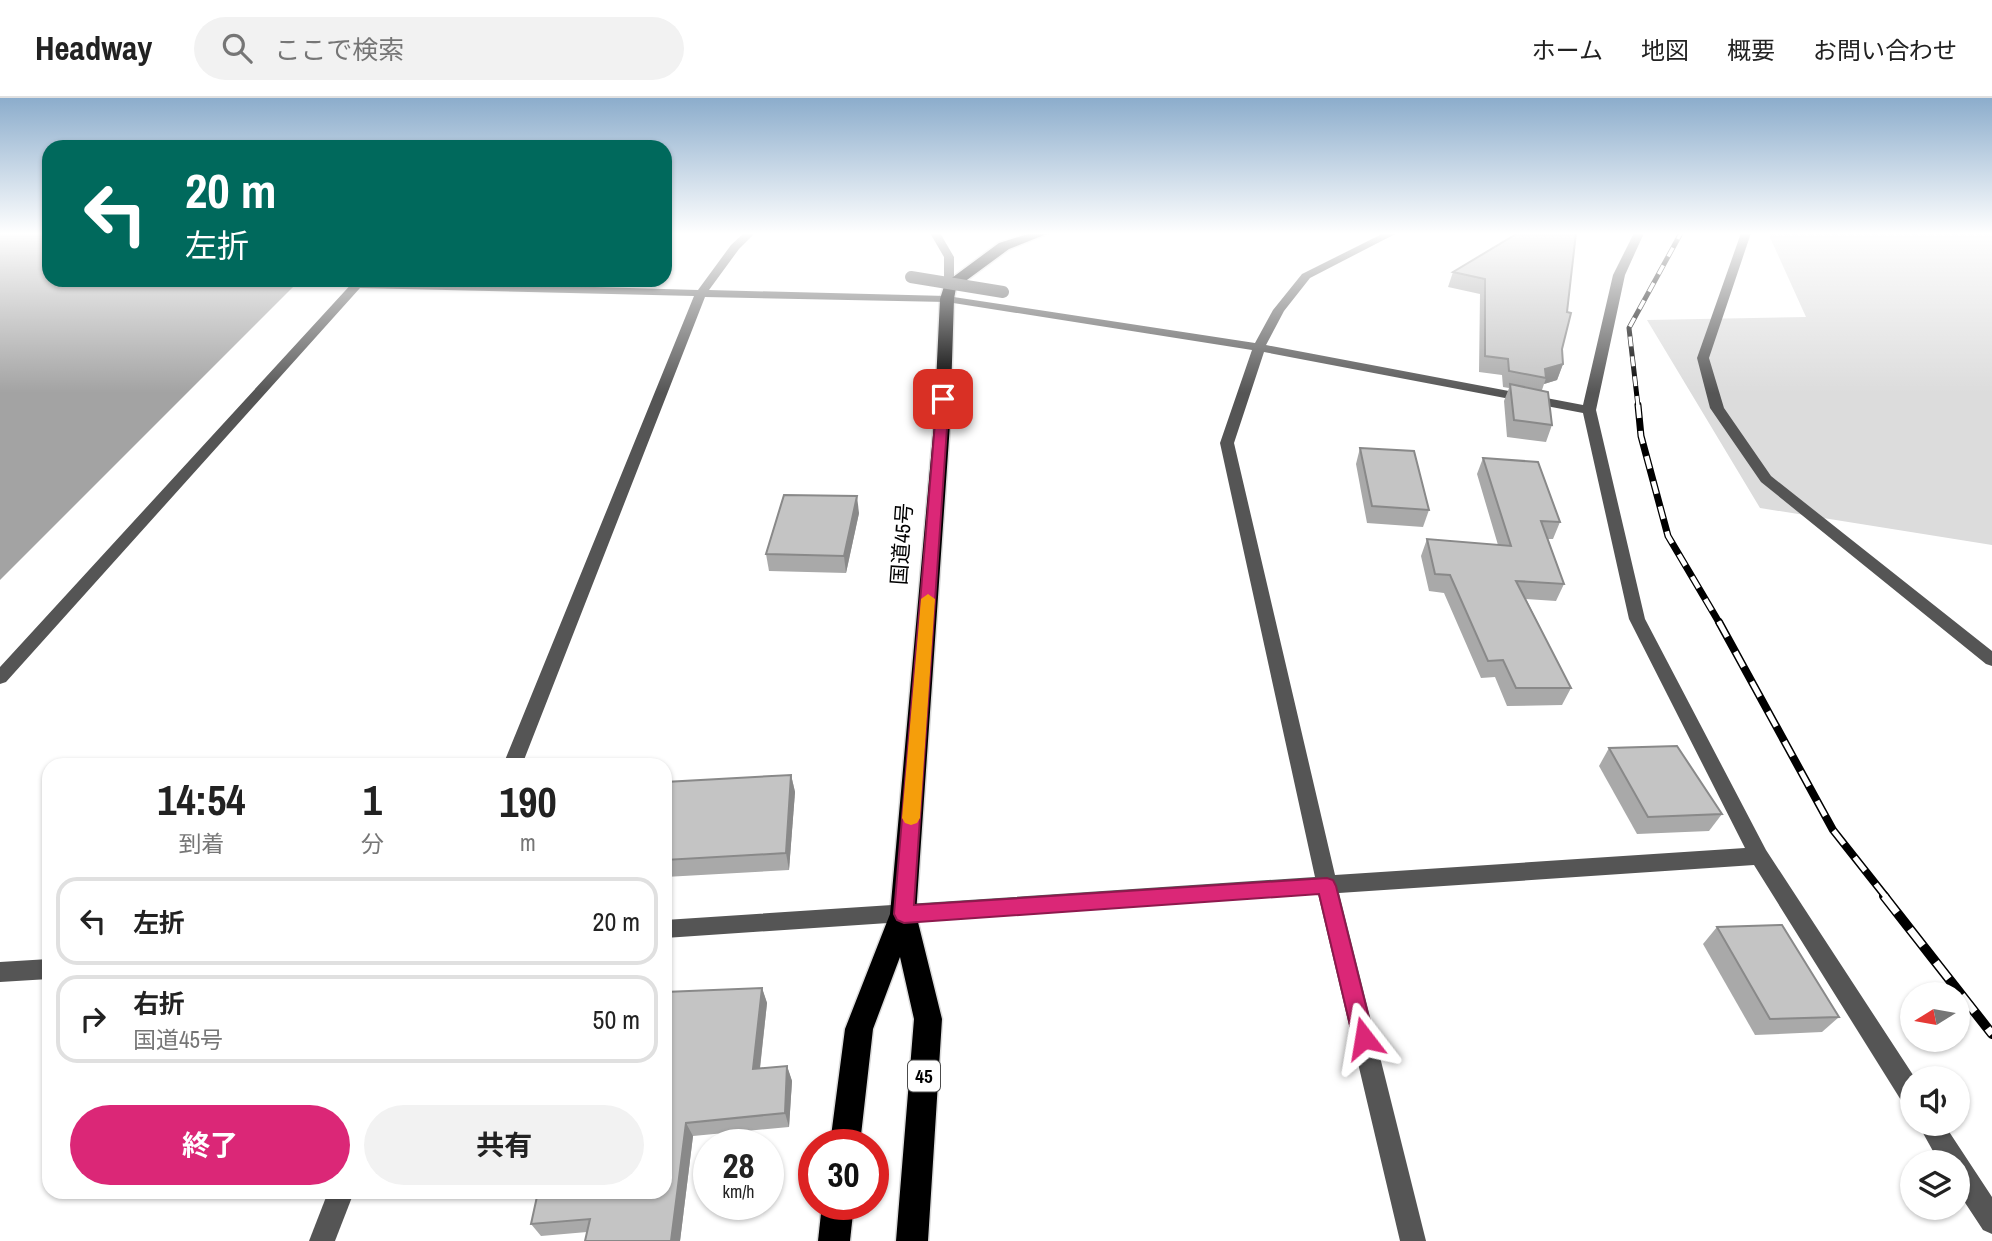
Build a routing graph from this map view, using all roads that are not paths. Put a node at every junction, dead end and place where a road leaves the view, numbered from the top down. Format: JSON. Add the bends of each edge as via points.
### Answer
{"nodes":[{"id":1,"x":706,"y":286,"type":"edge"},
{"id":2,"x":948,"y":286,"type":"edge"},
{"id":3,"x":955,"y":286,"type":"edge"},
{"id":4,"x":968,"y":286,"type":"edge"},
{"id":5,"x":1298,"y":286,"type":"edge"},
{"id":6,"x":1617,"y":286,"type":"edge"},
{"id":7,"x":1728,"y":286,"type":"edge"},
{"id":8,"x":354,"y":287,"type":"edge"},
{"id":9,"x":514,"y":287,"type":"edge"},
{"id":10,"x":948,"y":292,"type":"junction"},
{"id":11,"x":1003,"y":292,"type":"dead end"},
{"id":12,"x":701,"y":293,"type":"junction"},
{"id":13,"x":1259,"y":347,"type":"junction"},
{"id":14,"x":1590,"y":410,"type":"junction"},
{"id":15,"x":1992,"y":660,"type":"edge"},
{"id":16,"x":0,"y":678,"type":"edge"},
{"id":17,"x":515,"y":758,"type":"edge"},
{"id":18,"x":1759,"y":856,"type":"junction"},
{"id":19,"x":1327,"y":886,"type":"junction"},
{"id":20,"x":904,"y":914,"type":"junction"},
{"id":21,"x":672,"y":929,"type":"edge"},
{"id":22,"x":42,"y":969,"type":"edge"},
{"id":23,"x":0,"y":972,"type":"edge"},
{"id":24,"x":1900,"y":1077,"type":"edge"},
{"id":25,"x":847,"y":1129,"type":"edge"},
{"id":26,"x":1970,"y":1187,"type":"edge"},
{"id":27,"x":338,"y":1199,"type":"edge"},
{"id":28,"x":836,"y":1220,"type":"edge"},
{"id":29,"x":1992,"y":1221,"type":"edge"},
{"id":30,"x":321,"y":1241,"type":"edge"},
{"id":31,"x":834,"y":1241,"type":"edge"},
{"id":32,"x":912,"y":1241,"type":"edge"},
{"id":33,"x":1413,"y":1241,"type":"edge"}],
"edges":[{"from":1,"to":12,"type":"street"},
{"from":2,"to":10,"type":"street"},
{"from":3,"to":10,"type":"highway"},
{"from":4,"to":11,"type":"street","bridge":true},
{"from":5,"to":13,"type":"street"},
{"from":6,"to":14,"type":"street"},
{"from":7,"to":15,"type":"street","via":[[1703,358],[1717,408],[1766,479]]},
{"from":8,"to":16,"type":"street"},
{"from":9,"to":12,"type":"street"},
{"from":10,"to":12,"type":"street"},
{"from":10,"to":13,"type":"street"},
{"from":10,"to":20,"type":"highway","name":"国道45号","number":"45"},
{"from":12,"to":17,"type":"street"},
{"from":13,"to":14,"type":"street"},
{"from":13,"to":19,"type":"street","via":[[1227,443]]},
{"from":14,"to":18,"type":"street","via":[[1637,619]]},
{"from":18,"to":19,"type":"street"},
{"from":18,"to":24,"type":"street"},
{"from":19,"to":20,"type":"street"},
{"from":19,"to":33,"type":"street"},
{"from":20,"to":21,"type":"street"},
{"from":20,"to":25,"type":"highway","name":"国道45号","number":"45","via":[[859,1029]]},
{"from":20,"to":32,"type":"highway","name":"国道45号","number":"45","via":[[928,1019]]},
{"from":22,"to":23,"type":"street"},
{"from":26,"to":29,"type":"street"},
{"from":27,"to":30,"type":"street"},
{"from":28,"to":31,"type":"highway"}]}
